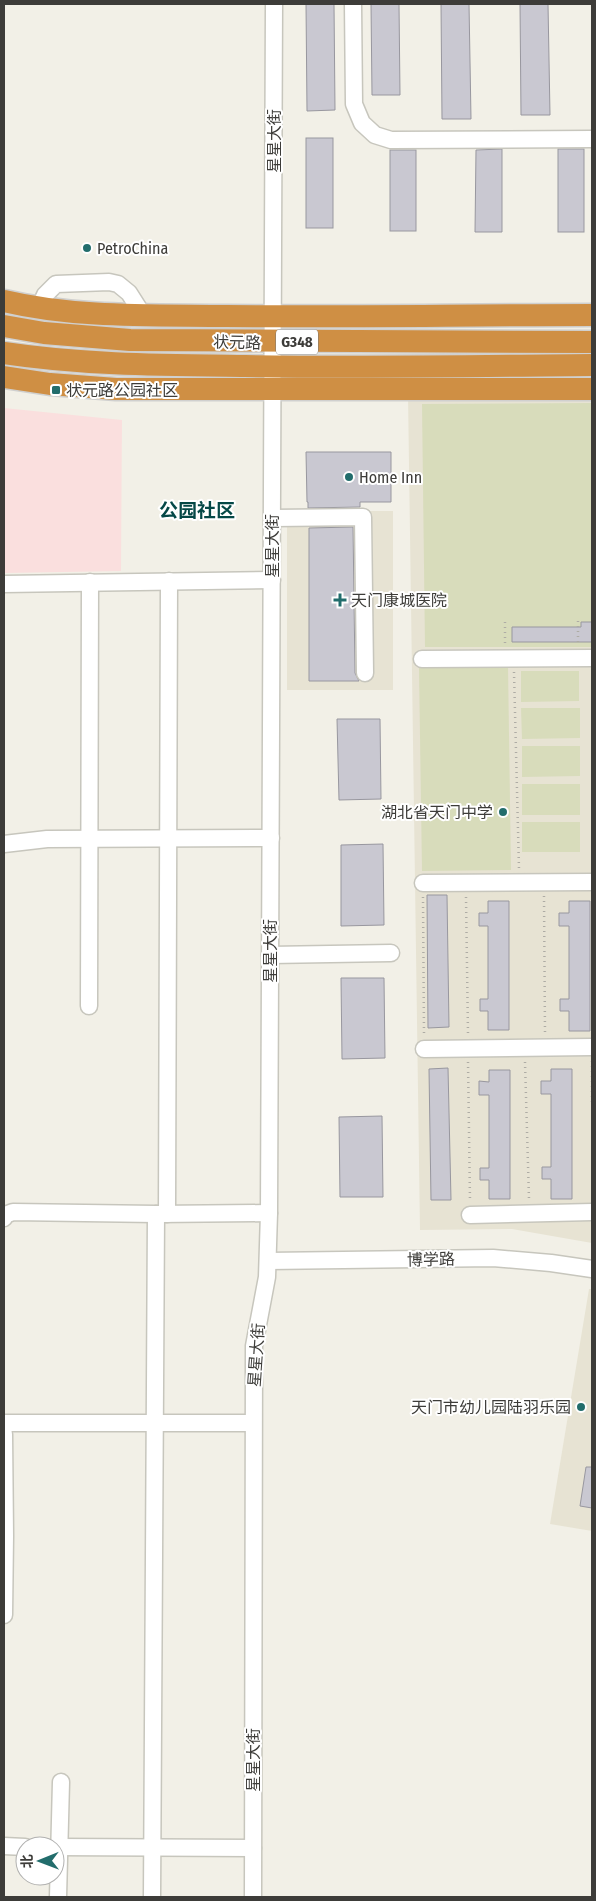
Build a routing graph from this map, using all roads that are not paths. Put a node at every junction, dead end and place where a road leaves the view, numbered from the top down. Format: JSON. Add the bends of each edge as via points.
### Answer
{"nodes":[{"id":1,"x":274,"y":4,"type":"edge"},
{"id":2,"x":353,"y":4,"type":"edge"},
{"id":3,"x":592,"y":139,"type":"edge"},
{"id":4,"x":4,"y":301,"type":"edge"},
{"id":5,"x":39,"y":308,"type":"junction"},
{"id":6,"x":143,"y":315,"type":"junction"},
{"id":7,"x":592,"y":315,"type":"edge"},
{"id":8,"x":274,"y":316,"type":"junction"},
{"id":9,"x":4,"y":326,"type":"edge"},
{"id":10,"x":31,"y":331,"type":"junction"},
{"id":11,"x":162,"y":341,"type":"junction"},
{"id":12,"x":273,"y":342,"type":"junction"},
{"id":13,"x":592,"y":342,"type":"edge"},
{"id":14,"x":4,"y":353,"type":"edge"},
{"id":15,"x":64,"y":361,"type":"junction"},
{"id":16,"x":592,"y":365,"type":"edge"},
{"id":17,"x":273,"y":367,"type":"junction"},
{"id":18,"x":13,"y":378,"type":"edge"},
{"id":19,"x":592,"y":389,"type":"edge"},
{"id":20,"x":273,"y":390,"type":"junction"},
{"id":21,"x":273,"y":518,"type":"junction"},
{"id":22,"x":272,"y":580,"type":"junction"},
{"id":23,"x":169,"y":581,"type":"junction"},
{"id":24,"x":90,"y":582,"type":"junction"},
{"id":25,"x":4,"y":584,"type":"edge"},
{"id":26,"x":585,"y":658,"type":"edge"},
{"id":27,"x":422,"y":659,"type":"dead end"},
{"id":28,"x":365,"y":673,"type":"dead end"},
{"id":29,"x":270,"y":838,"type":"junction"},
{"id":30,"x":168,"y":839,"type":"junction"},
{"id":31,"x":90,"y":840,"type":"junction"},
{"id":32,"x":4,"y":844,"type":"edge"},
{"id":33,"x":592,"y":882,"type":"edge"},
{"id":34,"x":423,"y":883,"type":"road end"},
{"id":35,"x":391,"y":953,"type":"dead end"},
{"id":36,"x":270,"y":955,"type":"junction"},
{"id":37,"x":89,"y":1006,"type":"dead end"},
{"id":38,"x":592,"y":1047,"type":"edge"},
{"id":39,"x":424,"y":1048,"type":"road end"},
{"id":40,"x":592,"y":1212,"type":"edge"},
{"id":41,"x":269,"y":1213,"type":"junction"},
{"id":42,"x":161,"y":1214,"type":"junction"},
{"id":43,"x":470,"y":1215,"type":"road end"},
{"id":44,"x":4,"y":1218,"type":"edge"},
{"id":45,"x":268,"y":1261,"type":"junction"},
{"id":46,"x":592,"y":1269,"type":"edge"},
{"id":47,"x":4,"y":1423,"type":"edge"},
{"id":48,"x":155,"y":1423,"type":"junction"},
{"id":49,"x":253,"y":1423,"type":"junction"},
{"id":50,"x":4,"y":1434,"type":"edge"},
{"id":51,"x":5,"y":1536,"type":"edge"},
{"id":52,"x":4,"y":1615,"type":"edge"},
{"id":53,"x":61,"y":1782,"type":"dead end"},
{"id":54,"x":58,"y":1836,"type":"edge"},
{"id":55,"x":65,"y":1847,"type":"edge"},
{"id":56,"x":153,"y":1848,"type":"junction"},
{"id":57,"x":254,"y":1848,"type":"junction"},
{"id":58,"x":152,"y":1897,"type":"edge"},
{"id":59,"x":254,"y":1897,"type":"edge"}],
"edges":[{"from":1,"to":8,"type":"street","name":"星星大街"},
{"from":2,"to":3,"type":"street","via":[[354,104],[362,123],[375,135],[391,140]]},
{"from":4,"to":5,"type":"highway"},
{"from":5,"to":6,"type":"highway"},
{"from":5,"to":6,"type":"street","via":[[45,294],[56,284],[109,282],[125,288]]},
{"from":5,"to":10,"type":"highway"},
{"from":6,"to":8,"type":"highway"},
{"from":6,"to":11,"type":"highway"},
{"from":7,"to":8,"type":"highway"},
{"from":8,"to":12,"type":"street","name":"星星大街"},
{"from":9,"to":10,"type":"highway","name":"状元路","number":"G348"},
{"from":10,"to":11,"type":"highway","name":"状元路","number":"G348","via":[[85,338]]},
{"from":11,"to":12,"type":"highway","name":"状元路","number":"G348"},
{"from":12,"to":13,"type":"highway","name":"状元路","number":"G348"},
{"from":12,"to":17,"type":"street","name":"星星大街"},
{"from":14,"to":15,"type":"highway","name":"状元路","number":"G348"},
{"from":15,"to":17,"type":"highway","name":"状元路","number":"G348"},
{"from":15,"to":18,"type":"highway"},
{"from":16,"to":17,"type":"highway","name":"状元路","number":"G348"},
{"from":17,"to":20,"type":"street","name":"星星大街"},
{"from":18,"to":20,"type":"highway","via":[[116,389]]},
{"from":19,"to":20,"type":"highway"},
{"from":20,"to":21,"type":"street","name":"星星大街"},
{"from":21,"to":22,"type":"street","name":"星星大街"},
{"from":21,"to":28,"type":"street","via":[[363,517]]},
{"from":22,"to":23,"type":"street"},
{"from":22,"to":29,"type":"street","name":"星星大街"},
{"from":23,"to":24,"type":"street"},
{"from":23,"to":30,"type":"street"},
{"from":24,"to":25,"type":"street"},
{"from":24,"to":31,"type":"street"},
{"from":26,"to":27,"type":"street"},
{"from":29,"to":30,"type":"street"},
{"from":29,"to":36,"type":"street","name":"星星大街"},
{"from":30,"to":31,"type":"street"},
{"from":30,"to":42,"type":"street"},
{"from":31,"to":32,"type":"street","via":[[47,839]]},
{"from":31,"to":37,"type":"street"},
{"from":33,"to":34,"type":"street"},
{"from":35,"to":36,"type":"street"},
{"from":36,"to":41,"type":"street","name":"星星大街"},
{"from":38,"to":39,"type":"street"},
{"from":40,"to":43,"type":"street"},
{"from":41,"to":42,"type":"street"},
{"from":41,"to":45,"type":"street","name":"星星大街"},
{"from":42,"to":44,"type":"street","via":[[13,1212]]},
{"from":42,"to":48,"type":"street"},
{"from":45,"to":46,"type":"street","name":"博学路","via":[[493,1258]]},
{"from":45,"to":49,"type":"street","name":"星星大街","via":[[254,1346]]},
{"from":47,"to":48,"type":"street"},
{"from":48,"to":49,"type":"street"},
{"from":48,"to":56,"type":"street"},
{"from":49,"to":57,"type":"street","name":"星星大街"},
{"from":50,"to":51,"type":"street"},
{"from":51,"to":52,"type":"street"},
{"from":53,"to":54,"type":"street"},
{"from":55,"to":56,"type":"street"},
{"from":56,"to":57,"type":"street"},
{"from":56,"to":58,"type":"street"},
{"from":57,"to":59,"type":"street","name":"星星大街"}]}
